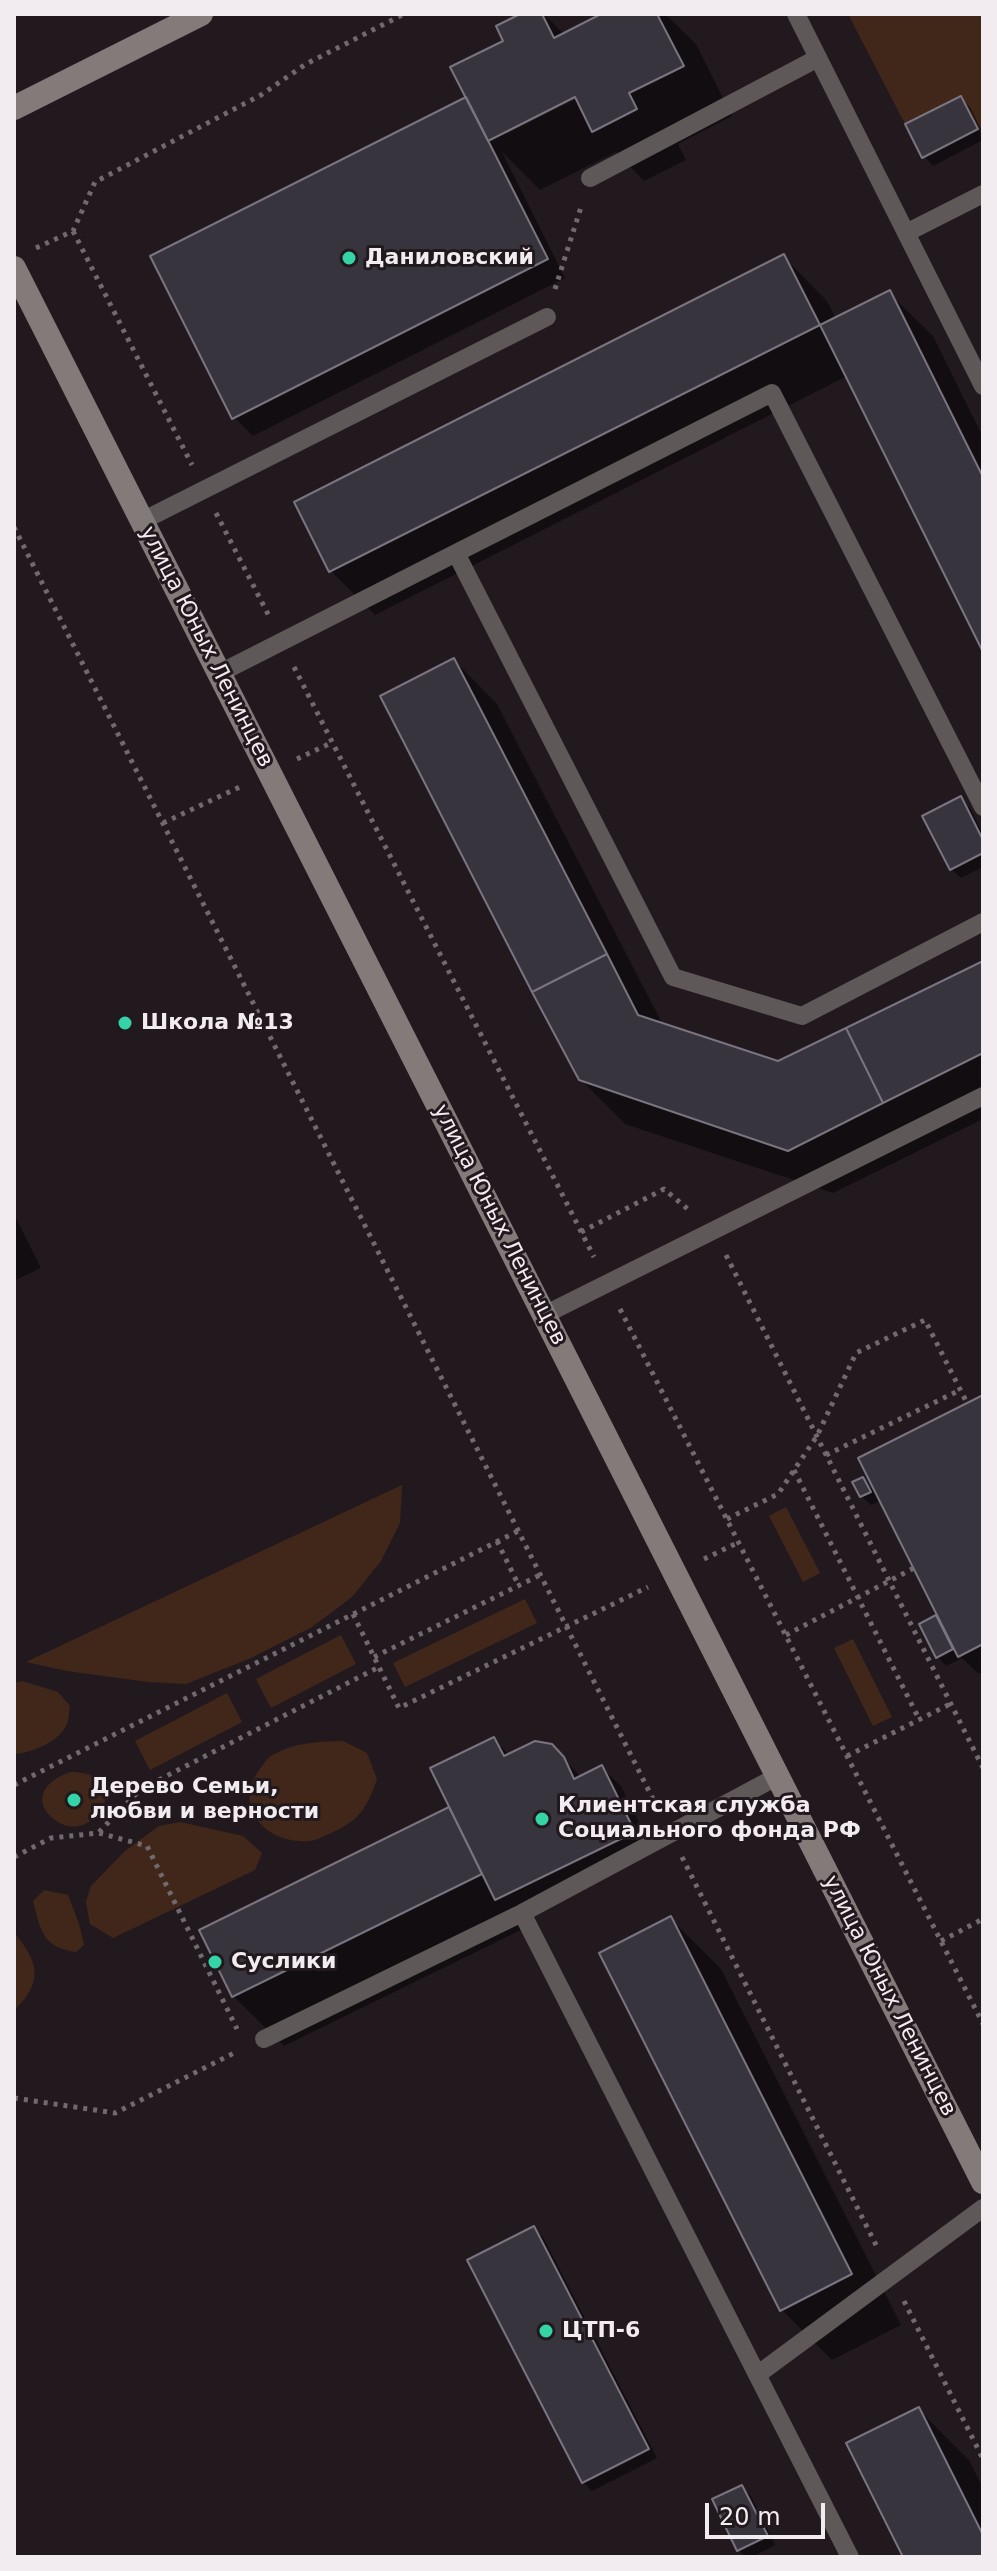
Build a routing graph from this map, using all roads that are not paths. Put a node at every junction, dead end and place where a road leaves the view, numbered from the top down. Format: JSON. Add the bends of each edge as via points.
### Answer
{"nodes":[{"id":1,"x":201,"y":14,"type":"edge"},
{"id":2,"x":796,"y":14,"type":"edge"},
{"id":3,"x":818,"y":58,"type":"junction"},
{"id":4,"x":14,"y":108,"type":"edge"},
{"id":5,"x":590,"y":178,"type":"road end"},
{"id":6,"x":983,"y":194,"type":"edge"},
{"id":7,"x":906,"y":233,"type":"junction"},
{"id":8,"x":20,"y":261,"type":"edge"},
{"id":9,"x":547,"y":317,"type":"road end"},
{"id":10,"x":983,"y":386,"type":"edge"},
{"id":11,"x":142,"y":521,"type":"junction"},
{"id":12,"x":456,"y":553,"type":"junction"},
{"id":13,"x":220,"y":673,"type":"junction"},
{"id":14,"x":983,"y":807,"type":"edge"},
{"id":15,"x":983,"y":922,"type":"edge"},
{"id":16,"x":983,"y":1096,"type":"edge"},
{"id":17,"x":544,"y":1315,"type":"junction"},
{"id":18,"x":778,"y":1776,"type":"junction"},
{"id":19,"x":522,"y":1913,"type":"junction"},
{"id":20,"x":264,"y":2039,"type":"road end"},
{"id":21,"x":983,"y":2182,"type":"edge"},
{"id":22,"x":983,"y":2208,"type":"edge"},
{"id":23,"x":757,"y":2375,"type":"junction"},
{"id":24,"x":850,"y":2557,"type":"edge"}],
"edges":[{"from":1,"to":4,"type":"street"},
{"from":2,"to":3,"type":"lane"},
{"from":3,"to":5,"type":"lane"},
{"from":3,"to":7,"type":"lane"},
{"from":6,"to":7,"type":"lane"},
{"from":7,"to":10,"type":"lane"},
{"from":8,"to":11,"type":"street","name":"улица Юных Ленинцев"},
{"from":9,"to":11,"type":"lane"},
{"from":11,"to":13,"type":"street","name":"улица Юных Ленинцев"},
{"from":12,"to":13,"type":"lane"},
{"from":12,"to":14,"type":"lane","via":[[772,393]]},
{"from":12,"to":15,"type":"lane","via":[[673,977],[802,1016]]},
{"from":13,"to":17,"type":"street","name":"улица Юных Ленинцев"},
{"from":16,"to":17,"type":"lane"},
{"from":17,"to":18,"type":"street","name":"улица Юных Ленинцев"},
{"from":18,"to":19,"type":"lane"},
{"from":18,"to":21,"type":"street","name":"улица Юных Ленинцев"},
{"from":19,"to":20,"type":"lane"},
{"from":19,"to":23,"type":"lane"},
{"from":22,"to":23,"type":"lane"},
{"from":23,"to":24,"type":"lane"}]}
